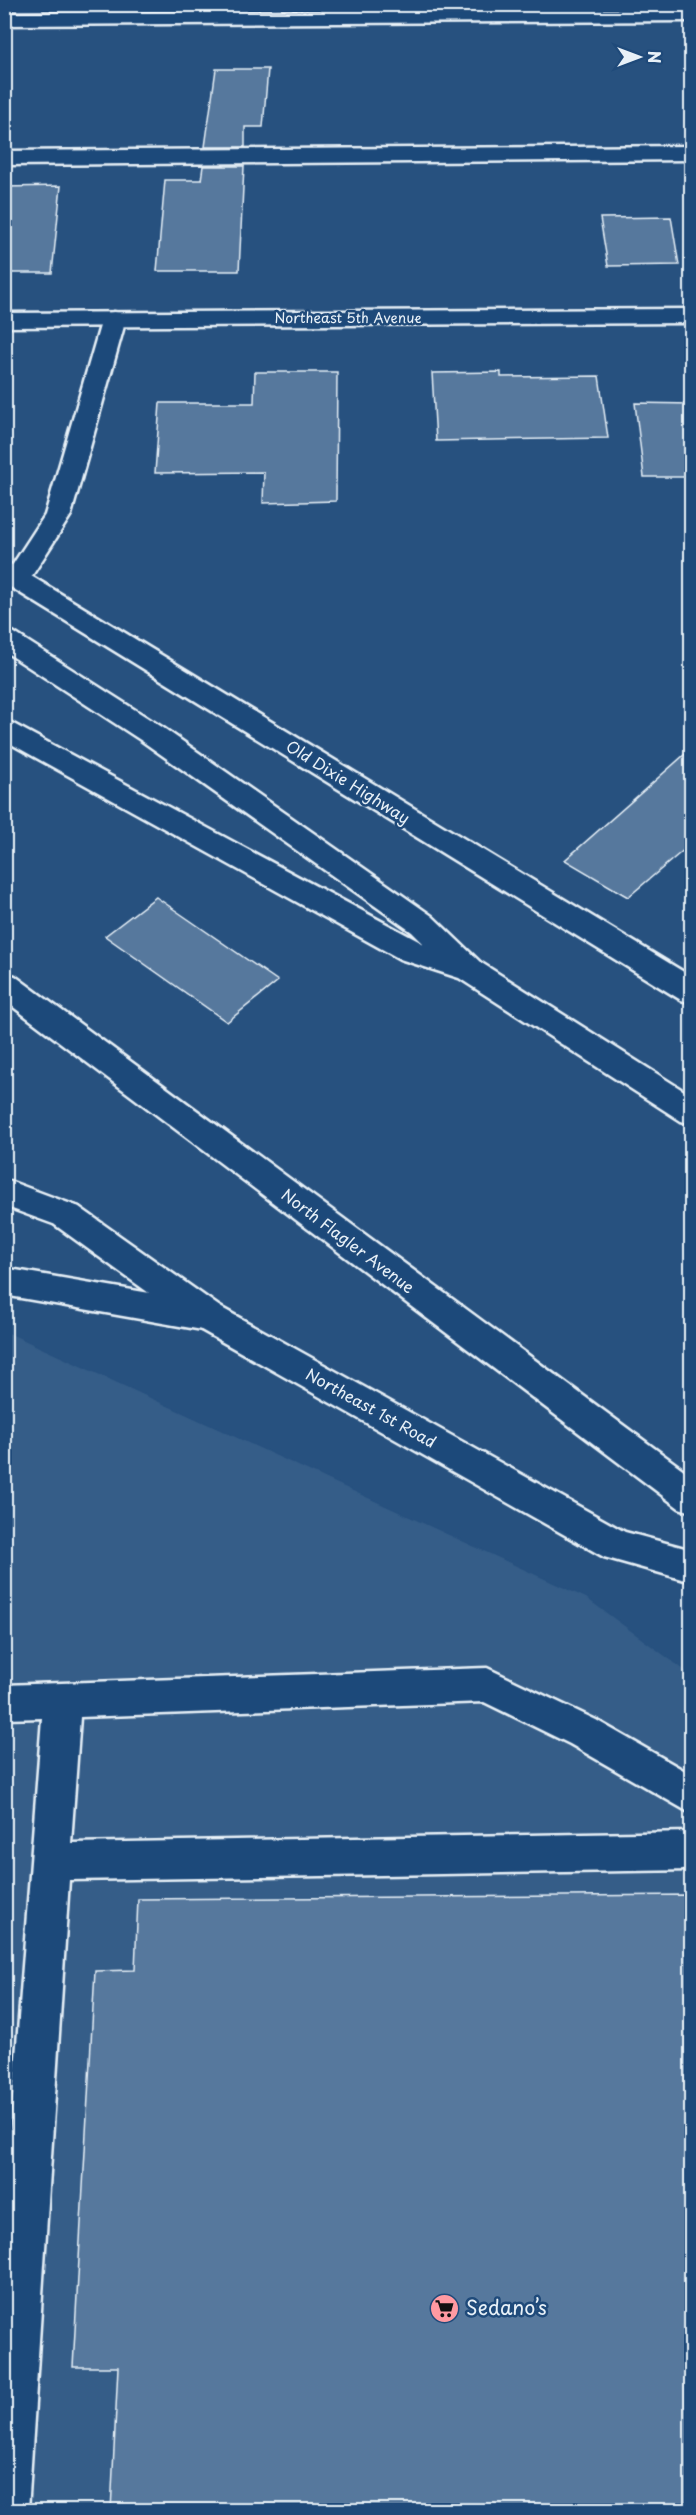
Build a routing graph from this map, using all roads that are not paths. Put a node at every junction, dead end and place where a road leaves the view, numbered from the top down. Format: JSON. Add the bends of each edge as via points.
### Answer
{"nodes":[{"id":1,"x":692,"y":15,"type":"edge"},
{"id":2,"x":4,"y":19,"type":"edge"},
{"id":3,"x":692,"y":153,"type":"edge"},
{"id":4,"x":4,"y":158,"type":"edge"},
{"id":5,"x":692,"y":316,"type":"edge"},
{"id":6,"x":114,"y":319,"type":"junction"},
{"id":7,"x":4,"y":320,"type":"edge"},
{"id":8,"x":11,"y":575,"type":"edge"},
{"id":9,"x":4,"y":638,"type":"edge"},
{"id":10,"x":4,"y":728,"type":"edge"},
{"id":11,"x":469,"y":970,"type":"junction"},
{"id":12,"x":4,"y":984,"type":"edge"},
{"id":13,"x":692,"y":992,"type":"edge"},
{"id":14,"x":692,"y":1112,"type":"edge"},
{"id":15,"x":4,"y":1192,"type":"edge"},
{"id":16,"x":4,"y":1281,"type":"edge"},
{"id":17,"x":208,"y":1317,"type":"junction"},
{"id":18,"x":692,"y":1497,"type":"edge"},
{"id":19,"x":692,"y":1566,"type":"edge"},
{"id":20,"x":62,"y":1700,"type":"junction"},
{"id":21,"x":4,"y":1702,"type":"edge"},
{"id":22,"x":692,"y":1796,"type":"edge"},
{"id":23,"x":692,"y":1851,"type":"edge"},
{"id":24,"x":51,"y":1862,"type":"junction"},
{"id":25,"x":5,"y":2511,"type":"edge"}],
"edges":[{"from":1,"to":2,"type":"street"},
{"from":3,"to":4,"type":"street"},
{"from":5,"to":6,"type":"street","name":"Northeast 5th Avenue"},
{"from":6,"to":7,"type":"street","name":"Northeast 5th Avenue"},
{"from":6,"to":8,"type":"street","via":[[58,515]]},
{"from":8,"to":13,"type":"street","name":"Old Dixie Highway"},
{"from":9,"to":11,"type":"street","via":[[152,734],[422,924]]},
{"from":10,"to":11,"type":"street","via":[[411,951]]},
{"from":11,"to":14,"type":"street"},
{"from":12,"to":18,"type":"street","name":"North Flagler Avenue"},
{"from":15,"to":17,"type":"street","name":"Northeast 1st Road","via":[[68,1216]]},
{"from":16,"to":17,"type":"street"},
{"from":17,"to":19,"type":"street","name":"Northeast 1st Road","via":[[617,1546]]},
{"from":20,"to":21,"type":"street"},
{"from":20,"to":22,"type":"street","via":[[487,1685],[583,1732]]},
{"from":20,"to":24,"type":"street"},
{"from":23,"to":24,"type":"street"},
{"from":24,"to":25,"type":"street"}]}
